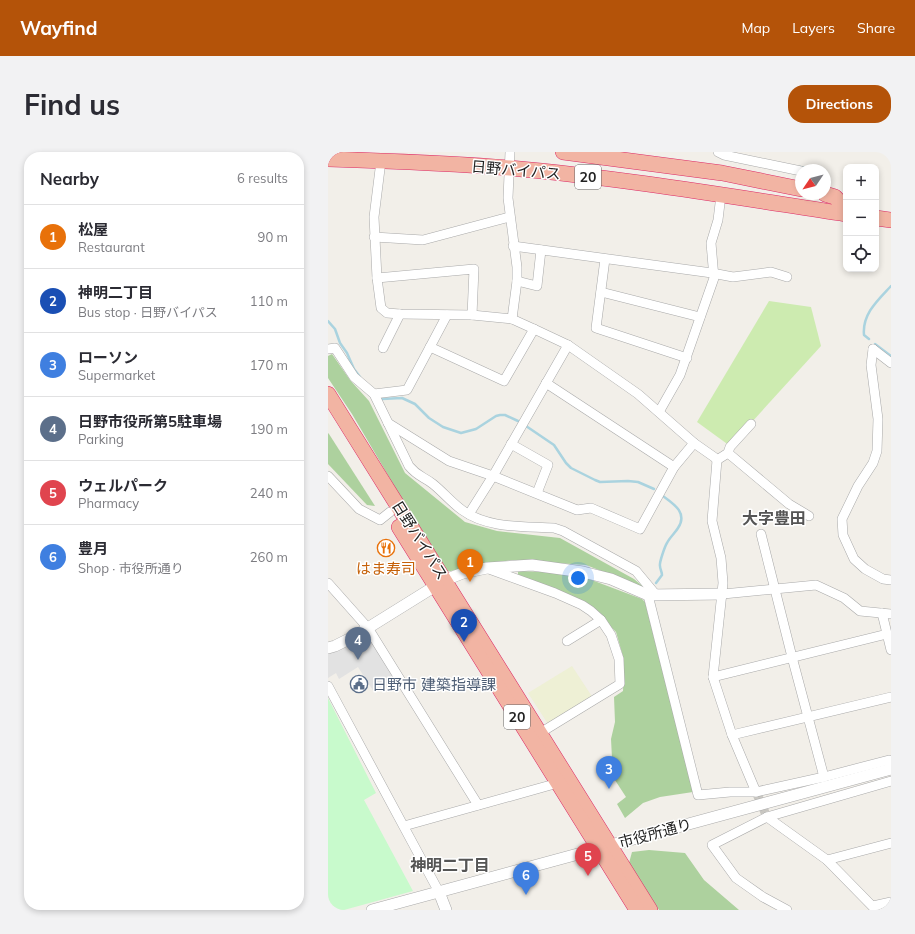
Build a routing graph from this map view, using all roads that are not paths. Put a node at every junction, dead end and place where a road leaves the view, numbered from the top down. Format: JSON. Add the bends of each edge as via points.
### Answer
{"nodes":[{"id":1,"x":510,"y":152,"type":"edge"},
{"id":2,"x":563,"y":152,"type":"edge"},
{"id":3,"x":722,"y":153,"type":"edge"},
{"id":4,"x":328,"y":159,"type":"edge"},
{"id":5,"x":381,"y":161,"type":"junction"},
{"id":6,"x":510,"y":168,"type":"junction"},
{"id":7,"x":795,"y":170,"type":"edge"},
{"id":8,"x":722,"y":173,"type":"junction"},
{"id":9,"x":795,"y":188,"type":"edge"},
{"id":10,"x":721,"y":195,"type":"junction"},
{"id":11,"x":831,"y":196,"type":"edge"},
{"id":12,"x":843,"y":206,"type":"edge"},
{"id":13,"x":843,"y":214,"type":"edge"},
{"id":14,"x":509,"y":217,"type":"junction"},
{"id":15,"x":879,"y":218,"type":"edge"},
{"id":16,"x":891,"y":220,"type":"edge"},
{"id":17,"x":374,"y":237,"type":"junction"},
{"id":18,"x":513,"y":246,"type":"junction"},
{"id":19,"x":541,"y":250,"type":"junction"},
{"id":20,"x":604,"y":259,"type":"junction"},
{"id":21,"x":712,"y":273,"type":"junction"},
{"id":22,"x":787,"y":277,"type":"dead end"},
{"id":23,"x":376,"y":278,"type":"junction"},
{"id":24,"x":517,"y":281,"type":"junction"},
{"id":25,"x":601,"y":292,"type":"junction"},
{"id":26,"x":400,"y":314,"type":"junction"},
{"id":27,"x":447,"y":315,"type":"junction"},
{"id":28,"x":472,"y":315,"type":"junction"},
{"id":29,"x":700,"y":317,"type":"junction"},
{"id":30,"x":512,"y":319,"type":"junction"},
{"id":31,"x":534,"y":328,"type":"junction"},
{"id":32,"x":568,"y":345,"type":"junction"},
{"id":33,"x":430,"y":347,"type":"junction"},
{"id":34,"x":383,"y":348,"type":"dead end"},
{"id":35,"x":328,"y":349,"type":"edge"},
{"id":36,"x":687,"y":358,"type":"junction"},
{"id":37,"x":891,"y":363,"type":"edge"},
{"id":38,"x":546,"y":383,"type":"junction"},
{"id":39,"x":328,"y":394,"type":"edge"},
{"id":40,"x":374,"y":394,"type":"junction"},
{"id":41,"x":328,"y":412,"type":"edge"},
{"id":42,"x":659,"y":412,"type":"junction"},
{"id":43,"x":388,"y":423,"type":"junction"},
{"id":44,"x":751,"y":424,"type":"dead end"},
{"id":45,"x":694,"y":443,"type":"junction"},
{"id":46,"x":511,"y":444,"type":"junction"},
{"id":47,"x":728,"y":453,"type":"junction"},
{"id":48,"x":717,"y":460,"type":"junction"},
{"id":49,"x":674,"y":467,"type":"junction"},
{"id":50,"x":328,"y":476,"type":"edge"},
{"id":51,"x":493,"y":476,"type":"junction"},
{"id":52,"x":537,"y":493,"type":"junction"},
{"id":53,"x":390,"y":512,"type":"junction"},
{"id":54,"x":469,"y":514,"type":"junction"},
{"id":55,"x":809,"y":516,"type":"dead end"},
{"id":56,"x":761,"y":534,"type":"dead end"},
{"id":57,"x":487,"y":568,"type":"junction"},
{"id":58,"x":891,"y":580,"type":"edge"},
{"id":59,"x":328,"y":583,"type":"edge"},
{"id":60,"x":440,"y":583,"type":"junction"},
{"id":61,"x":775,"y":589,"type":"junction"},
{"id":62,"x":723,"y":594,"type":"junction"},
{"id":63,"x":652,"y":595,"type":"junction"},
{"id":64,"x":886,"y":613,"type":"edge"},
{"id":65,"x":600,"y":620,"type":"junction"},
{"id":66,"x":368,"y":628,"type":"junction"},
{"id":67,"x":887,"y":634,"type":"junction"},
{"id":68,"x":566,"y":642,"type":"dead end"},
{"id":69,"x":328,"y":648,"type":"edge"},
{"id":70,"x":891,"y":650,"type":"edge"},
{"id":71,"x":792,"y":657,"type":"junction"},
{"id":72,"x":713,"y":677,"type":"junction"},
{"id":73,"x":328,"y":686,"type":"edge"},
{"id":74,"x":891,"y":697,"type":"edge"},
{"id":75,"x":808,"y":717,"type":"junction"},
{"id":76,"x":540,"y":733,"type":"junction"},
{"id":77,"x":732,"y":735,"type":"junction"},
{"id":78,"x":891,"y":761,"type":"edge"},
{"id":79,"x":891,"y":769,"type":"edge"},
{"id":80,"x":824,"y":777,"type":"junction"},
{"id":81,"x":891,"y":781,"type":"edge"},
{"id":82,"x":558,"y":783,"type":"junction"},
{"id":83,"x":756,"y":792,"type":"junction"},
{"id":84,"x":478,"y":805,"type":"junction"},
{"id":85,"x":767,"y":817,"type":"junction"},
{"id":86,"x":404,"y":826,"type":"junction"},
{"id":87,"x":891,"y":843,"type":"edge"},
{"id":88,"x":604,"y":847,"type":"junction"},
{"id":89,"x":827,"y":860,"type":"junction"},
{"id":90,"x":439,"y":892,"type":"junction"},
{"id":91,"x":891,"y":902,"type":"edge"},
{"id":92,"x":874,"y":908,"type":"edge"},
{"id":93,"x":372,"y":910,"type":"edge"},
{"id":94,"x":446,"y":910,"type":"edge"},
{"id":95,"x":637,"y":910,"type":"edge"},
{"id":96,"x":650,"y":910,"type":"edge"},
{"id":97,"x":787,"y":910,"type":"edge"}],
"edges":[{"from":1,"to":6,"type":"street"},
{"from":2,"to":8,"type":"highway","name":"日野バイパス","number":"20"},
{"from":3,"to":7,"type":"street"},
{"from":3,"to":8,"type":"street"},
{"from":4,"to":5,"type":"highway","name":"日野バイパス","number":"20"},
{"from":5,"to":6,"type":"highway","name":"日野バイパス","number":"20"},
{"from":5,"to":17,"type":"street"},
{"from":6,"to":10,"type":"highway","name":"日野バイパス","number":"20"},
{"from":6,"to":14,"type":"street"},
{"from":8,"to":9,"type":"highway","name":"日野バイパス","number":"20"},
{"from":10,"to":13,"type":"highway","name":"日野バイパス","number":"20"},
{"from":10,"to":21,"type":"street","via":[[718,220],[711,243]]},
{"from":11,"to":12,"type":"highway"},
{"from":14,"to":17,"type":"street","via":[[423,240]]},
{"from":14,"to":18,"type":"street"},
{"from":15,"to":16,"type":"highway"},
{"from":17,"to":23,"type":"street"},
{"from":18,"to":19,"type":"street"},
{"from":18,"to":24,"type":"street"},
{"from":19,"to":20,"type":"street"},
{"from":19,"to":24,"type":"street","via":[[537,286]]},
{"from":20,"to":21,"type":"street"},
{"from":20,"to":25,"type":"street"},
{"from":21,"to":22,"type":"street","via":[[733,277],[771,272]]},
{"from":21,"to":29,"type":"street","via":[[714,278]]},
{"from":23,"to":26,"type":"street","via":[[381,308],[387,313]]},
{"from":23,"to":28,"type":"street","via":[[474,269]]},
{"from":24,"to":30,"type":"street"},
{"from":25,"to":29,"type":"street"},
{"from":25,"to":36,"type":"street","via":[[596,328]]},
{"from":26,"to":27,"type":"street"},
{"from":26,"to":34,"type":"street"},
{"from":27,"to":28,"type":"street"},
{"from":27,"to":33,"type":"street"},
{"from":28,"to":30,"type":"street"},
{"from":29,"to":36,"type":"street"},
{"from":30,"to":31,"type":"street"},
{"from":31,"to":32,"type":"street"},
{"from":31,"to":33,"type":"street","via":[[504,381]]},
{"from":32,"to":38,"type":"street"},
{"from":32,"to":42,"type":"street","via":[[638,394]]},
{"from":33,"to":40,"type":"street","via":[[407,390]]},
{"from":35,"to":40,"type":"street","via":[[335,348],[354,377]]},
{"from":36,"to":42,"type":"street"},
{"from":37,"to":58,"type":"street","via":[[873,349],[871,365],[878,420],[877,451],[842,519],[843,535],[854,559],[871,573]]},
{"from":38,"to":46,"type":"street"},
{"from":38,"to":49,"type":"street"},
{"from":39,"to":60,"type":"highway","name":"日野バイパス","number":"20"},
{"from":40,"to":43,"type":"street"},
{"from":41,"to":53,"type":"highway","name":"日野バイパス","number":"20"},
{"from":42,"to":45,"type":"street"},
{"from":43,"to":51,"type":"street","via":[[449,461]]},
{"from":43,"to":54,"type":"street","via":[[415,474],[432,483]]},
{"from":44,"to":47,"type":"street","via":[[730,447]]},
{"from":45,"to":48,"type":"street"},
{"from":45,"to":49,"type":"street"},
{"from":46,"to":51,"type":"street"},
{"from":46,"to":52,"type":"street","via":[[548,465]]},
{"from":47,"to":48,"type":"street"},
{"from":47,"to":55,"type":"street","via":[[789,504]]},
{"from":48,"to":62,"type":"street","via":[[712,521],[721,558]]},
{"from":49,"to":52,"type":"street","via":[[640,529],[591,508],[577,510]]},
{"from":50,"to":53,"type":"street","via":[[359,509],[380,520]]},
{"from":51,"to":52,"type":"street"},
{"from":51,"to":54,"type":"street"},
{"from":53,"to":60,"type":"highway","name":"日野バイパス","number":"20"},
{"from":54,"to":63,"type":"street","via":[[495,524],[554,528],[563,531],[636,571]]},
{"from":56,"to":61,"type":"street"},
{"from":57,"to":60,"type":"street","via":[[463,573]]},
{"from":57,"to":63,"type":"street","via":[[532,565],[583,572],[611,579]]},
{"from":57,"to":65,"type":"street","via":[[582,605]]},
{"from":59,"to":66,"type":"street"},
{"from":60,"to":66,"type":"street"},
{"from":60,"to":76,"type":"highway","name":"日野バイパス","number":"20"},
{"from":60,"to":82,"type":"highway","name":"日野バイパス","number":"20"},
{"from":61,"to":62,"type":"street"},
{"from":61,"to":64,"type":"street","via":[[816,585],[844,598],[860,611]]},
{"from":61,"to":71,"type":"street"},
{"from":62,"to":63,"type":"street"},
{"from":62,"to":72,"type":"street"},
{"from":63,"to":83,"type":"street","via":[[698,795]]},
{"from":64,"to":67,"type":"street"},
{"from":65,"to":68,"type":"street"},
{"from":65,"to":76,"type":"street","via":[[611,635],[619,659],[620,684]]},
{"from":66,"to":69,"type":"street"},
{"from":66,"to":84,"type":"street"},
{"from":67,"to":70,"type":"street"},
{"from":67,"to":71,"type":"street"},
{"from":71,"to":72,"type":"street"},
{"from":71,"to":75,"type":"street"},
{"from":72,"to":77,"type":"street"},
{"from":73,"to":86,"type":"street"},
{"from":74,"to":75,"type":"street"},
{"from":75,"to":77,"type":"street"},
{"from":75,"to":80,"type":"street"},
{"from":76,"to":88,"type":"highway","name":"日野バイパス","number":"20"},
{"from":77,"to":83,"type":"street"},
{"from":78,"to":80,"type":"street"},
{"from":79,"to":88,"type":"street","name":"市役所通り"},
{"from":80,"to":83,"type":"street"},
{"from":81,"to":85,"type":"street"},
{"from":82,"to":84,"type":"street"},
{"from":82,"to":88,"type":"highway","name":"日野バイパス","number":"20"},
{"from":84,"to":86,"type":"street"},
{"from":85,"to":89,"type":"street"},
{"from":85,"to":97,"type":"street","via":[[712,845],[736,878]]},
{"from":86,"to":90,"type":"street"},
{"from":87,"to":89,"type":"street"},
{"from":88,"to":90,"type":"street","name":"市役所通り"},
{"from":88,"to":95,"type":"highway","name":"日野バイパス","number":"20"},
{"from":88,"to":96,"type":"highway","name":"日野バイパス","number":"20"},
{"from":89,"to":92,"type":"street"},
{"from":90,"to":93,"type":"street","name":"市役所通り"},
{"from":90,"to":94,"type":"street"},
{"from":91,"to":92,"type":"street"}]}
